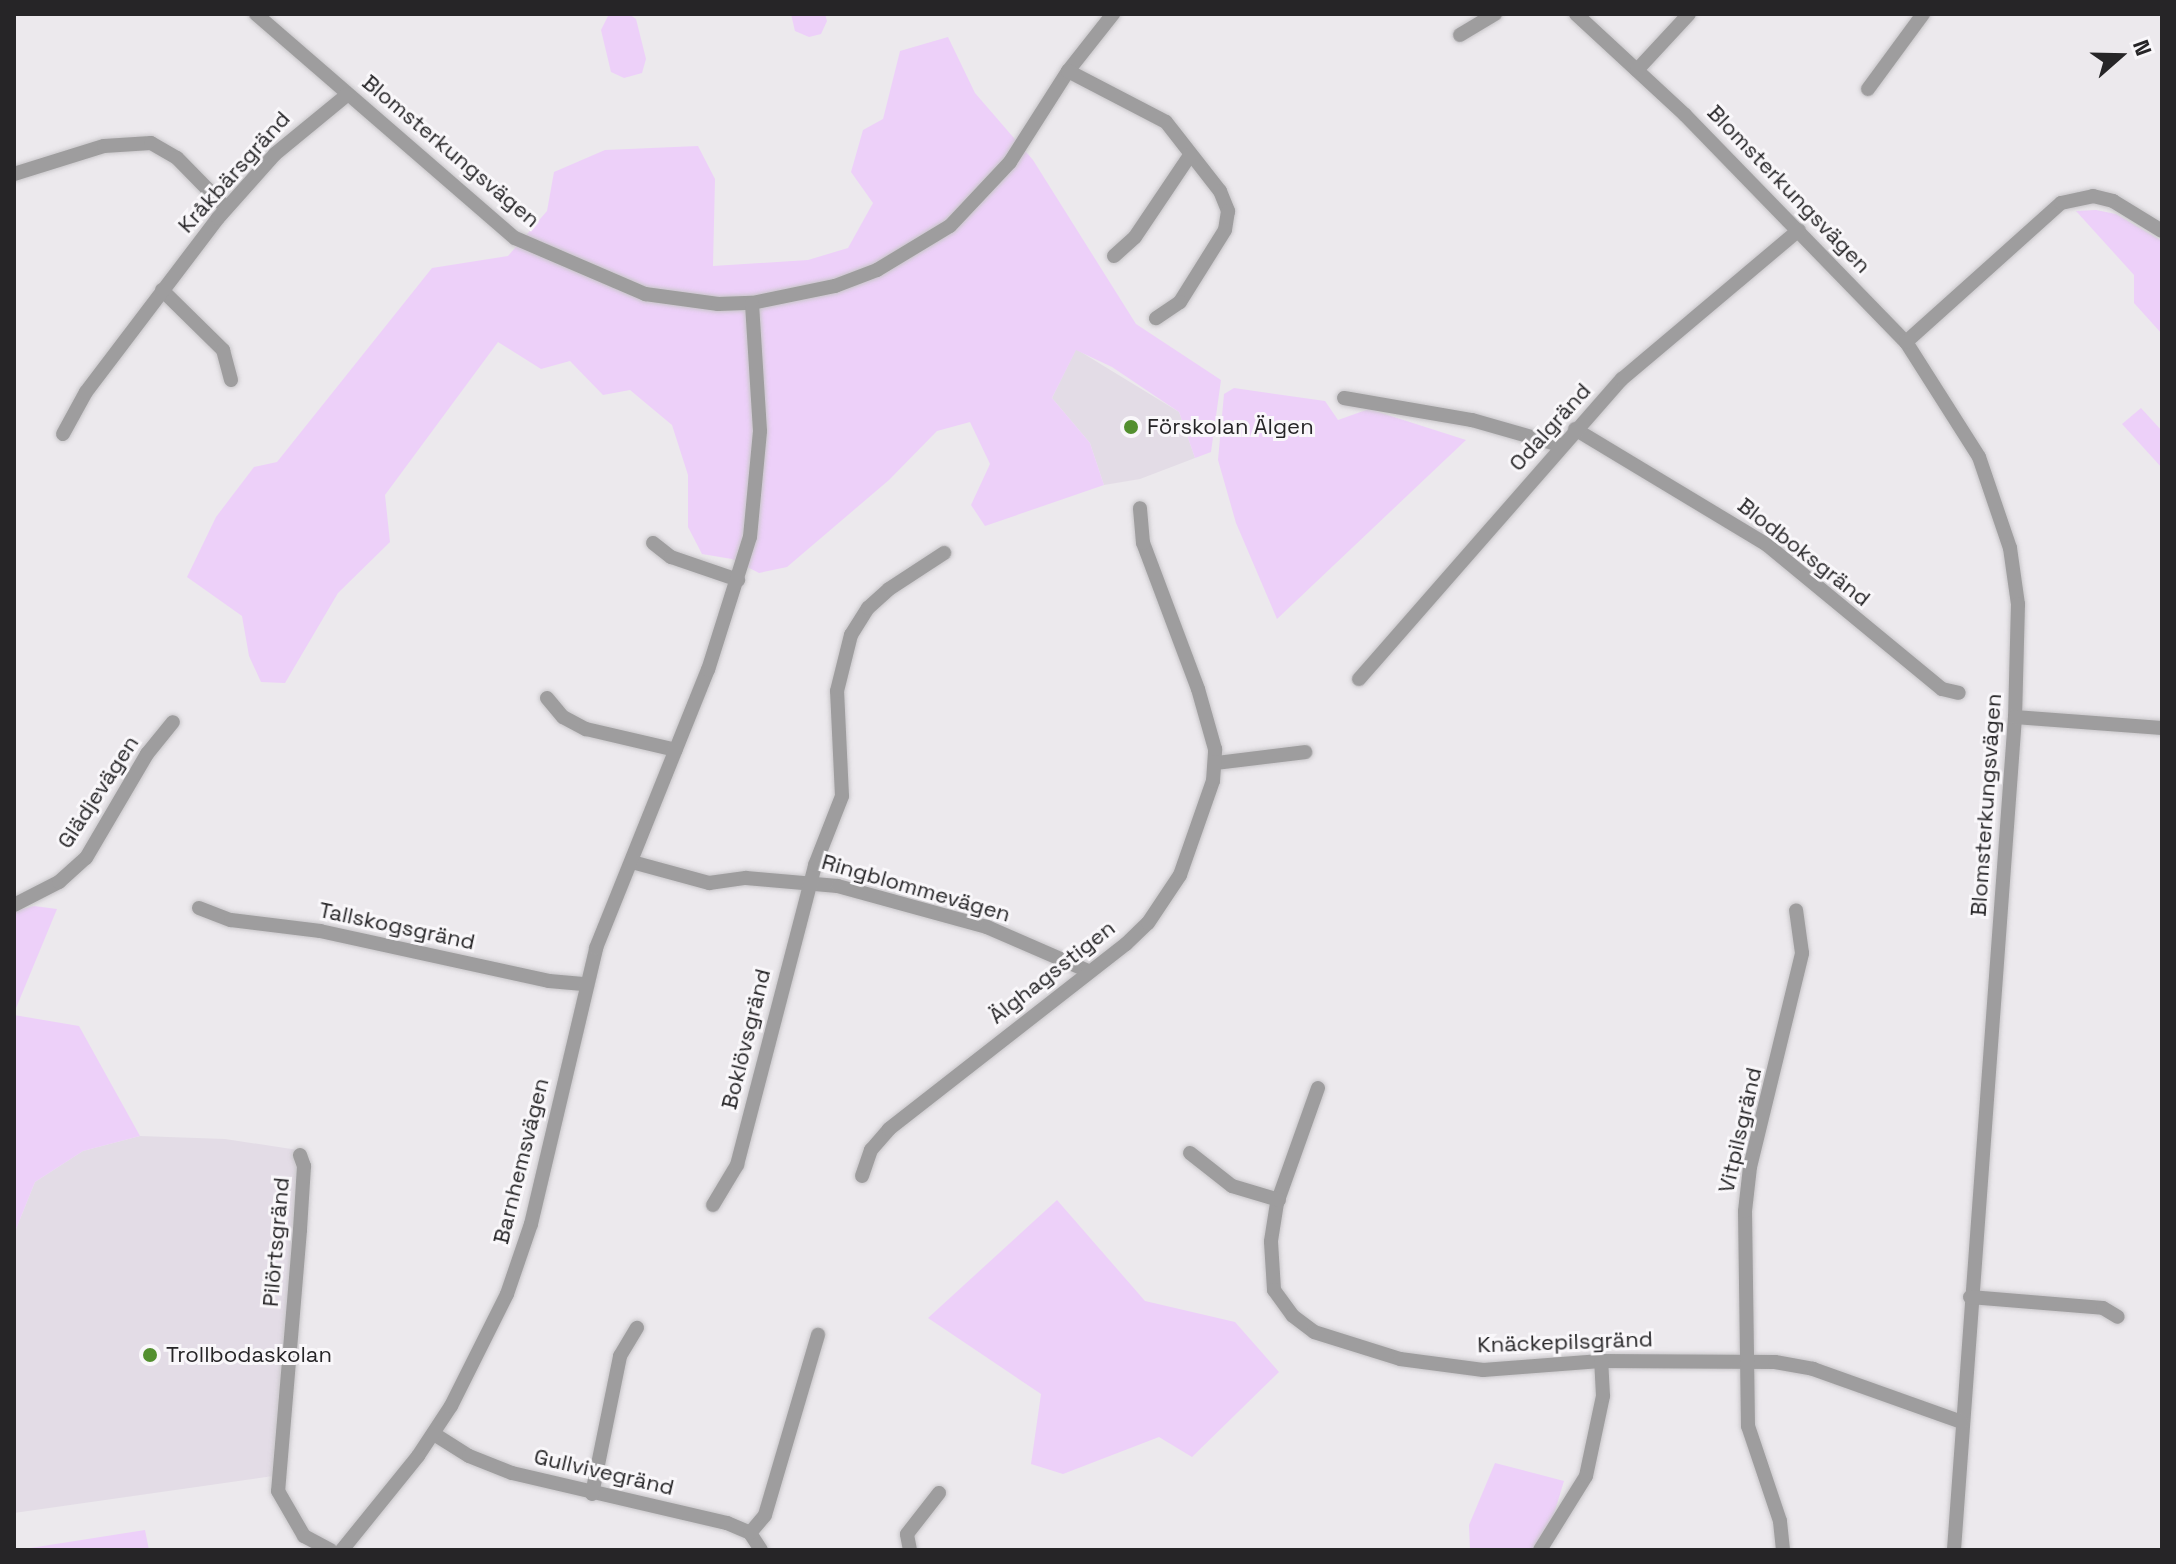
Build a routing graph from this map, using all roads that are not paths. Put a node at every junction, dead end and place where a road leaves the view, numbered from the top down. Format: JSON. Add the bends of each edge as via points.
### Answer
{"nodes":[{"id":1,"x":256,"y":14,"type":"edge"},
{"id":2,"x":1113,"y":14,"type":"edge"},
{"id":3,"x":1495,"y":14,"type":"edge"},
{"id":4,"x":1576,"y":14,"type":"edge"},
{"id":5,"x":1689,"y":14,"type":"edge"},
{"id":6,"x":1923,"y":14,"type":"edge"},
{"id":7,"x":1460,"y":35,"type":"dead end"},
{"id":8,"x":1637,"y":70,"type":"junction"},
{"id":9,"x":1068,"y":71,"type":"junction"},
{"id":10,"x":1868,"y":89,"type":"dead end"},
{"id":11,"x":348,"y":94,"type":"junction"},
{"id":12,"x":1190,"y":155,"type":"junction"},
{"id":13,"x":14,"y":174,"type":"edge"},
{"id":14,"x":226,"y":208,"type":"junction"},
{"id":15,"x":1799,"y":230,"type":"junction"},
{"id":16,"x":2162,"y":231,"type":"edge"},
{"id":17,"x":1114,"y":256,"type":"dead end"},
{"id":18,"x":162,"y":290,"type":"junction"},
{"id":19,"x":752,"y":303,"type":"junction"},
{"id":20,"x":1156,"y":318,"type":"dead end"},
{"id":21,"x":1906,"y":342,"type":"junction"},
{"id":22,"x":231,"y":380,"type":"dead end"},
{"id":23,"x":1344,"y":398,"type":"dead end"},
{"id":24,"x":1575,"y":429,"type":"junction"},
{"id":25,"x":63,"y":434,"type":"dead end"},
{"id":26,"x":1560,"y":445,"type":"junction"},
{"id":27,"x":1140,"y":508,"type":"dead end"},
{"id":28,"x":653,"y":543,"type":"dead end"},
{"id":29,"x":944,"y":553,"type":"dead end"},
{"id":30,"x":738,"y":580,"type":"junction"},
{"id":31,"x":1359,"y":679,"type":"dead end"},
{"id":32,"x":1959,"y":693,"type":"dead end"},
{"id":33,"x":547,"y":698,"type":"dead end"},
{"id":34,"x":2015,"y":717,"type":"junction"},
{"id":35,"x":173,"y":722,"type":"dead end"},
{"id":36,"x":2162,"y":728,"type":"edge"},
{"id":37,"x":676,"y":750,"type":"junction"},
{"id":38,"x":1305,"y":752,"type":"dead end"},
{"id":39,"x":1216,"y":763,"type":"junction"},
{"id":40,"x":632,"y":862,"type":"junction"},
{"id":41,"x":811,"y":880,"type":"junction"},
{"id":42,"x":14,"y":905,"type":"edge"},
{"id":43,"x":199,"y":908,"type":"dead end"},
{"id":44,"x":1796,"y":910,"type":"dead end"},
{"id":45,"x":1088,"y":971,"type":"junction"},
{"id":46,"x":586,"y":984,"type":"junction"},
{"id":47,"x":1318,"y":1088,"type":"dead end"},
{"id":48,"x":1190,"y":1153,"type":"dead end"},
{"id":49,"x":300,"y":1155,"type":"dead end"},
{"id":50,"x":862,"y":1176,"type":"dead end"},
{"id":51,"x":1279,"y":1200,"type":"junction"},
{"id":52,"x":713,"y":1205,"type":"dead end"},
{"id":53,"x":1970,"y":1297,"type":"junction"},
{"id":54,"x":2118,"y":1317,"type":"dead end"},
{"id":55,"x":637,"y":1328,"type":"dead end"},
{"id":56,"x":818,"y":1335,"type":"dead end"},
{"id":57,"x":1601,"y":1361,"type":"junction"},
{"id":58,"x":1745,"y":1362,"type":"junction"},
{"id":59,"x":1962,"y":1422,"type":"junction"},
{"id":60,"x":434,"y":1434,"type":"junction"},
{"id":61,"x":939,"y":1493,"type":"dead end"},
{"id":62,"x":592,"y":1494,"type":"junction"},
{"id":63,"x":750,"y":1533,"type":"junction"},
{"id":64,"x":330,"y":1550,"type":"edge"},
{"id":65,"x":342,"y":1550,"type":"edge"},
{"id":66,"x":761,"y":1550,"type":"edge"},
{"id":67,"x":910,"y":1550,"type":"edge"},
{"id":68,"x":1540,"y":1550,"type":"edge"},
{"id":69,"x":1783,"y":1550,"type":"edge"},
{"id":70,"x":1954,"y":1550,"type":"edge"}],
"edges":[{"from":1,"to":11,"type":"street","name":"Blomsterkungsvägen"},
{"from":2,"to":9,"type":"street","name":"Blomsterkungsvägen"},
{"from":3,"to":7,"type":"street"},
{"from":4,"to":8,"type":"street","name":"Blomsterkungsvägen"},
{"from":5,"to":8,"type":"street"},
{"from":6,"to":10,"type":"street"},
{"from":8,"to":15,"type":"street","name":"Blomsterkungsvägen"},
{"from":9,"to":12,"type":"street","via":[[1166,122]]},
{"from":9,"to":19,"type":"street","name":"Blomsterkungsvägen","via":[[1010,162],[950,226],[877,270],[835,286]]},
{"from":11,"to":14,"type":"street","name":"Kråkbärsgränd","via":[[275,154]]},
{"from":11,"to":19,"type":"street","name":"Blomsterkungsvägen","via":[[515,238],[645,294],[682,303]]},
{"from":12,"to":17,"type":"street","via":[[1135,237]]},
{"from":12,"to":20,"type":"street","via":[[1220,191],[1229,219],[1180,302]]},
{"from":13,"to":14,"type":"street","via":[[104,146],[151,143],[177,158]]},
{"from":14,"to":18,"type":"street","name":"Kråkbärsgränd"},
{"from":15,"to":21,"type":"street","name":"Blomsterkungsvägen"},
{"from":15,"to":24,"type":"street","name":"Odalgränd","via":[[1622,379]]},
{"from":16,"to":21,"type":"street","via":[[2113,201],[2093,196],[2061,203]]},
{"from":18,"to":22,"type":"street","via":[[223,350]]},
{"from":18,"to":25,"type":"street","name":"Kråkbärsgränd","via":[[86,392]]},
{"from":19,"to":30,"type":"street","name":"Barnhemsvägen","via":[[758,471],[750,537]]},
{"from":21,"to":34,"type":"street","name":"Blomsterkungsvägen","via":[[1953,410],[1999,508],[2018,604]]},
{"from":23,"to":26,"type":"street","via":[[1472,420]]},
{"from":24,"to":26,"type":"street","name":"Odalgränd"},
{"from":24,"to":32,"type":"street","name":"Blodboksgränd","via":[[1766,544],[1942,689]]},
{"from":26,"to":31,"type":"street","name":"Odalgränd"},
{"from":27,"to":39,"type":"street","via":[[1143,543],[1198,689]]},
{"from":28,"to":30,"type":"street","via":[[671,557]]},
{"from":29,"to":41,"type":"street","name":"Boklövsgränd","via":[[889,589],[868,608],[851,635],[837,691],[842,796]]},
{"from":30,"to":37,"type":"street","name":"Barnhemsvägen"},
{"from":33,"to":37,"type":"street","via":[[563,717],[586,729]]},
{"from":34,"to":36,"type":"street"},
{"from":34,"to":53,"type":"street","name":"Blomsterkungsvägen"},
{"from":35,"to":42,"type":"street","name":"Glädjevägen","via":[[147,754],[86,858],[59,882]]},
{"from":37,"to":40,"type":"street","name":"Barnhemsvägen"},
{"from":38,"to":39,"type":"street"},
{"from":39,"to":45,"type":"street","name":"Älghagsstigen","via":[[1190,849],[1165,901],[1126,944]]},
{"from":40,"to":41,"type":"street","name":"Ringblommevägen","via":[[709,883]]},
{"from":40,"to":46,"type":"street","name":"Barnhemsvägen"},
{"from":41,"to":45,"type":"street","name":"Ringblommevägen","via":[[987,927]]},
{"from":41,"to":52,"type":"street","name":"Boklövsgränd","via":[[737,1165]]},
{"from":43,"to":46,"type":"street","name":"Tallskogsgränd","via":[[231,920],[320,931],[549,981]]},
{"from":44,"to":58,"type":"street","name":"Vitpilsgränd","via":[[1802,953],[1750,1167],[1745,1211]]},
{"from":45,"to":50,"type":"street","name":"Älghagsstigen","via":[[889,1129],[871,1150]]},
{"from":46,"to":60,"type":"street","name":"Barnhemsvägen","via":[[537,1201],[507,1294]]},
{"from":47,"to":51,"type":"street","name":"Knäckepilsgränd"},
{"from":48,"to":51,"type":"street","via":[[1232,1186]]},
{"from":49,"to":64,"type":"street","name":"Pilörtsgränd","via":[[300,1230],[278,1491],[304,1536]]},
{"from":51,"to":57,"type":"street","name":"Knäckepilsgränd","via":[[1271,1242],[1274,1290],[1293,1316],[1314,1332],[1400,1359],[1483,1370]]},
{"from":53,"to":54,"type":"street","via":[[2103,1308]]},
{"from":53,"to":59,"type":"street","name":"Blomsterkungsvägen"},
{"from":55,"to":62,"type":"street","via":[[620,1356]]},
{"from":56,"to":63,"type":"street","via":[[765,1515]]},
{"from":57,"to":58,"type":"street","name":"Knäckepilsgränd"},
{"from":57,"to":68,"type":"street","via":[[1603,1396],[1586,1476]]},
{"from":58,"to":59,"type":"street","name":"Knäckepilsgränd","via":[[1813,1369]]},
{"from":58,"to":69,"type":"street","name":"Vitpilsgränd","via":[[1748,1426],[1780,1521]]},
{"from":59,"to":70,"type":"street","name":"Blomsterkungsvägen"},
{"from":60,"to":62,"type":"street","name":"Gullvivegränd","via":[[469,1456],[512,1473]]},
{"from":60,"to":65,"type":"street","name":"Barnhemsvägen"},
{"from":61,"to":67,"type":"street","via":[[907,1534]]},
{"from":62,"to":63,"type":"street","name":"Gullvivegränd","via":[[727,1523]]},
{"from":63,"to":66,"type":"street"}]}
